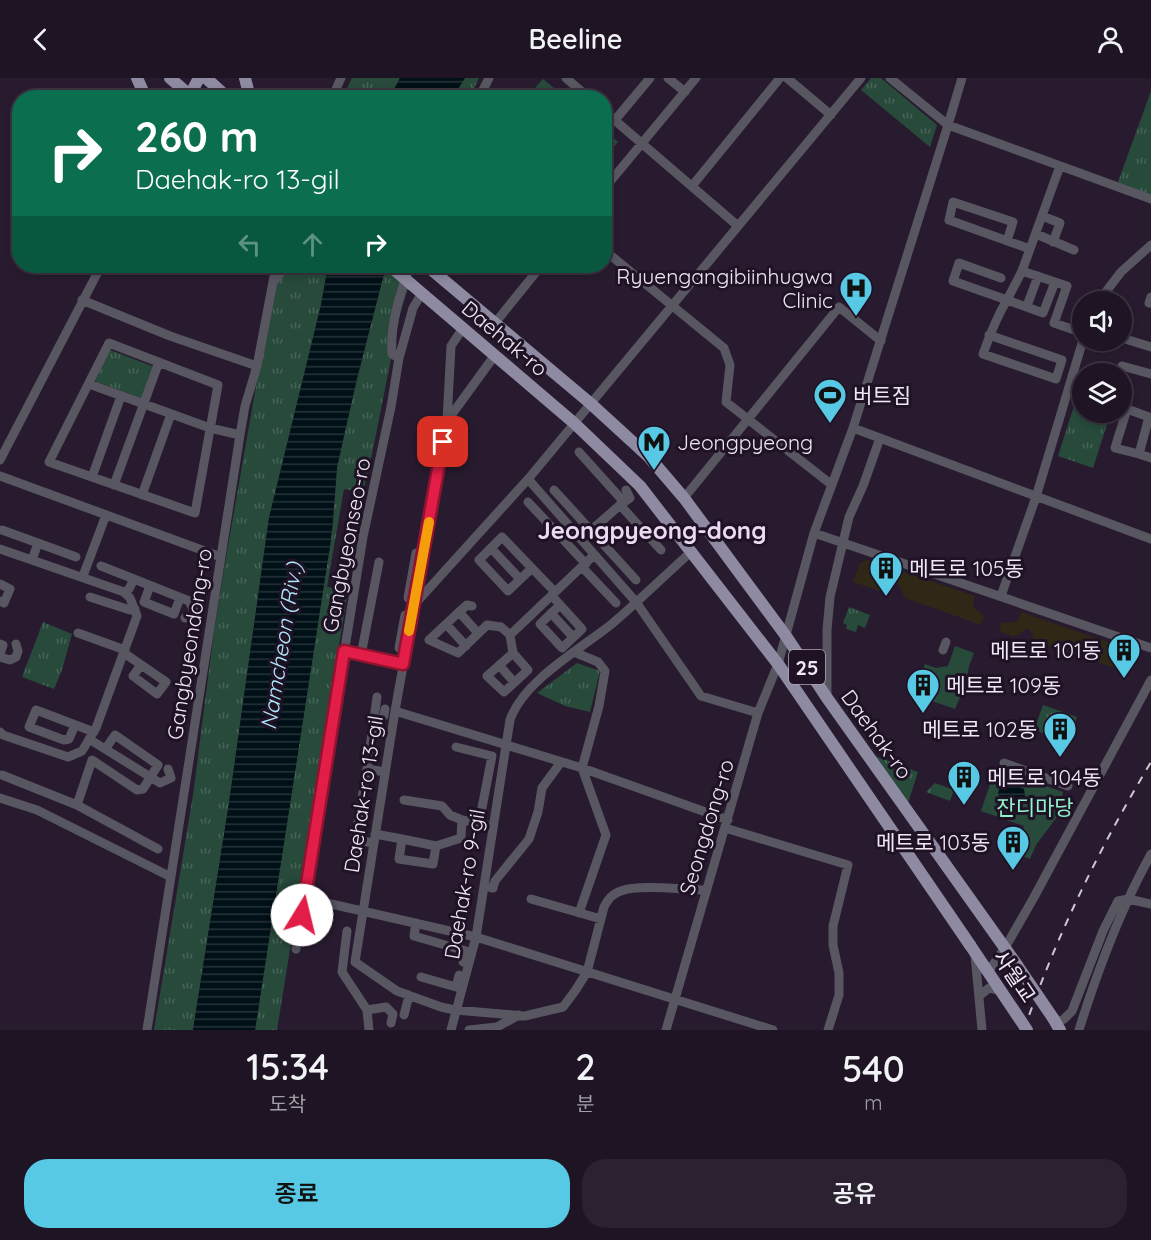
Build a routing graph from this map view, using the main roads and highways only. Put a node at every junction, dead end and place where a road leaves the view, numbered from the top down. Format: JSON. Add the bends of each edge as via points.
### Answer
{"nodes":[{"id":1,"x":170,"y":78,"type":"edge"},
{"id":2,"x":206,"y":78,"type":"edge"},
{"id":3,"x":183,"y":90,"type":"edge"},
{"id":4,"x":219,"y":90,"type":"edge"},
{"id":5,"x":398,"y":273,"type":"edge"},
{"id":6,"x":436,"y":273,"type":"edge"},
{"id":7,"x":972,"y":948,"type":"joint"},
{"id":8,"x":1017,"y":965,"type":"joint"},
{"id":9,"x":1056,"y":1024,"type":"edge"},
{"id":10,"x":1027,"y":1030,"type":"edge"}],
"edges":[{"from":1,"to":3,"type":"main road"},
{"from":2,"to":4,"type":"main road"},
{"from":5,"to":7,"type":"main road","name":"Daehak-ro","number":"25","bridge":true,"via":[[574,423],[640,486],[778,664]]},
{"from":6,"to":8,"type":"main road","name":"Daehak-ro","number":"25","via":[[590,403],[649,457],[684,498]]},
{"from":7,"to":10,"type":"main road","name":"사월교","bridge":true},
{"from":8,"to":9,"type":"main road","name":"사월교","number":"25","bridge":true}]}
